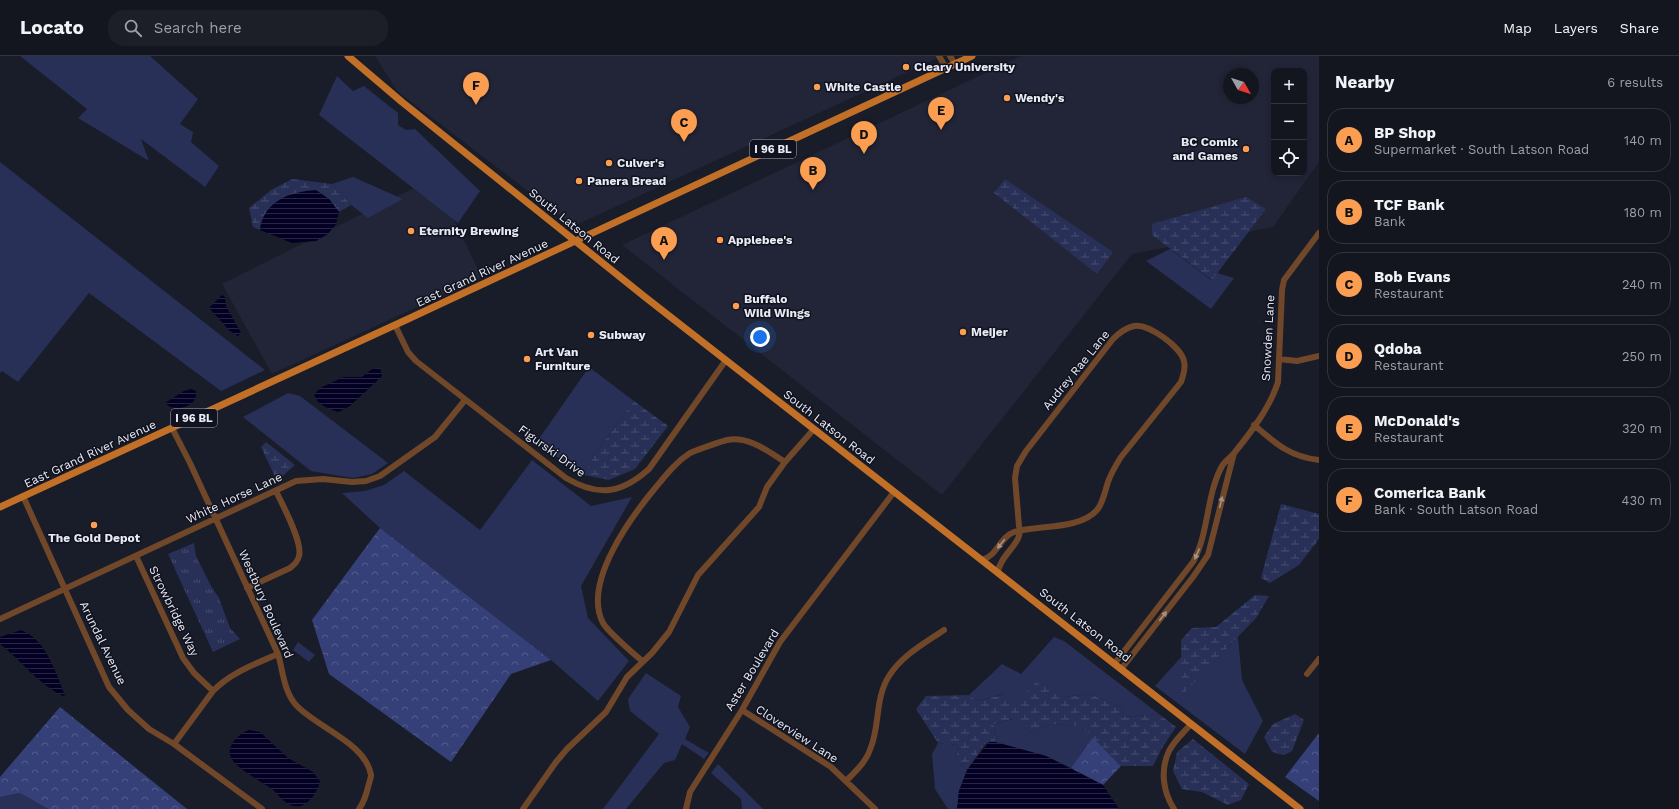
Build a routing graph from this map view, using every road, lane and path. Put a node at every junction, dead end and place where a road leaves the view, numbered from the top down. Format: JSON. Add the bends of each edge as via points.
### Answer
{"nodes":[{"id":1,"x":348,"y":56,"type":"edge"},
{"id":2,"x":939,"y":56,"type":"edge"},
{"id":3,"x":950,"y":56,"type":"edge"},
{"id":4,"x":972,"y":56,"type":"edge"},
{"id":5,"x":955,"y":64,"type":"junction"},
{"id":6,"x":946,"y":68,"type":"junction"},
{"id":7,"x":1319,"y":233,"type":"edge"},
{"id":8,"x":576,"y":241,"type":"junction"},
{"id":9,"x":395,"y":325,"type":"junction"},
{"id":10,"x":1319,"y":356,"type":"edge"},
{"id":11,"x":1279,"y":359,"type":"junction"},
{"id":12,"x":726,"y":360,"type":"junction"},
{"id":13,"x":465,"y":400,"type":"junction"},
{"id":14,"x":1254,"y":425,"type":"junction"},
{"id":15,"x":172,"y":428,"type":"junction"},
{"id":16,"x":814,"y":429,"type":"junction"},
{"id":17,"x":1234,"y":453,"type":"junction"},
{"id":18,"x":1319,"y":460,"type":"edge"},
{"id":19,"x":786,"y":462,"type":"junction"},
{"id":20,"x":276,"y":491,"type":"junction"},
{"id":21,"x":894,"y":492,"type":"junction"},
{"id":22,"x":23,"y":496,"type":"junction"},
{"id":23,"x":0,"y":507,"type":"edge"},
{"id":24,"x":1209,"y":513,"type":"junction"},
{"id":25,"x":1218,"y":515,"type":"junction"},
{"id":26,"x":216,"y":519,"type":"junction"},
{"id":27,"x":1021,"y":532,"type":"junction"},
{"id":28,"x":136,"y":556,"type":"junction"},
{"id":29,"x":982,"y":560,"type":"junction"},
{"id":30,"x":998,"y":572,"type":"junction"},
{"id":31,"x":1176,"y":585,"type":"junction"},
{"id":32,"x":247,"y":588,"type":"junction"},
{"id":33,"x":65,"y":589,"type":"junction"},
{"id":34,"x":1183,"y":590,"type":"junction"},
{"id":35,"x":0,"y":619,"type":"edge"},
{"id":36,"x":1144,"y":626,"type":"junction"},
{"id":37,"x":944,"y":630,"type":"dead end"},
{"id":38,"x":1151,"y":631,"type":"junction"},
{"id":39,"x":278,"y":654,"type":"junction"},
{"id":40,"x":1319,"y":659,"type":"edge"},
{"id":41,"x":642,"y":661,"type":"junction"},
{"id":42,"x":1115,"y":663,"type":"junction"},
{"id":43,"x":1122,"y":668,"type":"junction"},
{"id":44,"x":1308,"y":674,"type":"dead end"},
{"id":45,"x":213,"y":691,"type":"junction"},
{"id":46,"x":742,"y":710,"type":"junction"},
{"id":47,"x":1191,"y":724,"type":"junction"},
{"id":48,"x":174,"y":744,"type":"junction"},
{"id":49,"x":846,"y":781,"type":"junction"},
{"id":50,"x":262,"y":809,"type":"edge"},
{"id":51,"x":359,"y":809,"type":"edge"},
{"id":52,"x":523,"y":809,"type":"edge"},
{"id":53,"x":686,"y":809,"type":"edge"},
{"id":54,"x":875,"y":809,"type":"edge"},
{"id":55,"x":1174,"y":809,"type":"edge"},
{"id":56,"x":1300,"y":809,"type":"edge"}],
"edges":[{"from":1,"to":8,"type":"main road","name":"South Latson Road"},
{"from":2,"to":6,"type":"street"},
{"from":3,"to":5,"type":"street"},
{"from":4,"to":5,"type":"main road","name":"East Grand River Avenue","number":"I 96 BL"},
{"from":5,"to":6,"type":"main road","name":"East Grand River Avenue","number":"I 96 BL"},
{"from":6,"to":8,"type":"main road","name":"East Grand River Avenue","number":"I 96 BL"},
{"from":7,"to":11,"type":"street","name":"Snowden Lane","via":[[1284,280]]},
{"from":8,"to":9,"type":"main road","name":"East Grand River Avenue","number":"I 96 BL"},
{"from":8,"to":12,"type":"main road","name":"South Latson Road"},
{"from":9,"to":13,"type":"street","name":"Figurski Drive","via":[[408,352],[416,361]]},
{"from":9,"to":15,"type":"main road","name":"East Grand River Avenue","number":"I 96 BL"},
{"from":10,"to":11,"type":"street","via":[[1297,361]]},
{"from":11,"to":14,"type":"street","name":"Snowden Lane","via":[[1278,382],[1274,394]]},
{"from":12,"to":13,"type":"street","name":"Figurski Drive","via":[[649,468],[627,486],[613,490],[581,487],[566,478]]},
{"from":12,"to":16,"type":"main road","name":"South Latson Road"},
{"from":13,"to":20,"type":"street","name":"White Horse Lane","via":[[435,437],[380,476],[352,482],[309,479],[296,481]]},
{"from":14,"to":17,"type":"street","name":"Snowden Lane"},
{"from":14,"to":18,"type":"street","via":[[1295,455]]},
{"from":15,"to":22,"type":"main road","name":"East Grand River Avenue","number":"I 96 BL"},
{"from":15,"to":26,"type":"street","name":"Westbury Boulevard"},
{"from":16,"to":19,"type":"street"},
{"from":16,"to":21,"type":"main road","name":"South Latson Road"},
{"from":17,"to":24,"type":"street","name":"Snowden Lane","via":[[1221,468]]},
{"from":25,"to":17,"type":"street","name":"Snowden Lane","one_way":true},
{"from":19,"to":41,"type":"street","via":[[767,487],[759,507],[698,575],[669,632]]},
{"from":19,"to":41,"type":"street","via":[[744,440],[727,440],[691,453],[672,468],[622,531],[599,585],[598,606],[603,623]]},
{"from":20,"to":26,"type":"street","name":"White Horse Lane"},
{"from":20,"to":32,"type":"street","via":[[297,539],[300,555],[290,568]]},
{"from":21,"to":29,"type":"main road","name":"South Latson Road"},
{"from":21,"to":46,"type":"street","name":"Aster Boulevard","via":[[780,642]]},
{"from":22,"to":23,"type":"main road","name":"East Grand River Avenue","number":"I 96 BL"},
{"from":22,"to":33,"type":"street","name":"Arundal Avenue"},
{"from":24,"to":25,"type":"street"},
{"from":24,"to":31,"type":"street","name":"Snowden Lane","one_way":true,"via":[[1198,554]]},
{"from":25,"to":34,"type":"street","name":"Snowden Lane","via":[[1208,555]]},
{"from":26,"to":28,"type":"street","name":"White Horse Lane"},
{"from":26,"to":32,"type":"street","name":"Westbury Boulevard"},
{"from":27,"to":27,"type":"street","name":"Audrey Rae Lane","via":[[1073,523],[1088,518],[1096,511],[1118,463],[1181,382],[1184,374],[1184,362],[1180,351],[1154,331],[1143,326],[1134,326],[1123,330],[1113,339],[1026,451],[1017,466],[1014,478]]},
{"from":27,"to":29,"type":"street","name":"Audrey Rae Lane","one_way":true,"via":[[1014,532],[991,556]]},
{"from":27,"to":30,"type":"street","via":[[1019,539],[1001,561]]},
{"from":28,"to":33,"type":"street","name":"White Horse Lane"},
{"from":28,"to":45,"type":"street","name":"Strowbridge Way","via":[[183,658]]},
{"from":29,"to":30,"type":"main road","name":"South Latson Road"},
{"from":30,"to":42,"type":"main road","name":"South Latson Road"},
{"from":31,"to":34,"type":"street"},
{"from":31,"to":36,"type":"street","name":"Snowden Lane"},
{"from":32,"to":39,"type":"street","name":"Westbury Boulevard"},
{"from":33,"to":35,"type":"street","name":"White Horse Lane"},
{"from":33,"to":48,"type":"street","name":"Arundal Avenue","via":[[110,687],[128,710],[149,729]]},
{"from":38,"to":34,"type":"street","name":"Snowden Lane","one_way":true},
{"from":36,"to":38,"type":"street"},
{"from":36,"to":42,"type":"street","name":"Snowden Lane"},
{"from":37,"to":49,"type":"street","via":[[903,660],[889,676],[880,699],[871,748],[863,764]]},
{"from":38,"to":43,"type":"street","name":"Snowden Lane"},
{"from":39,"to":45,"type":"street","via":[[233,675]]},
{"from":39,"to":51,"type":"street","name":"Westbury Boulevard","via":[[287,692],[296,706],[343,739],[365,760],[371,776],[364,802]]},
{"from":40,"to":44,"type":"street"},
{"from":41,"to":52,"type":"street","via":[[627,677],[606,712],[567,748]]},
{"from":42,"to":43,"type":"main road","name":"South Latson Road"},
{"from":43,"to":47,"type":"main road","name":"South Latson Road"},
{"from":45,"to":48,"type":"street"},
{"from":46,"to":49,"type":"street","name":"Cloverview Lane","via":[[825,763]]},
{"from":46,"to":53,"type":"street","name":"Aster Boulevard","via":[[690,792]]},
{"from":47,"to":55,"type":"street","via":[[1173,746],[1166,763],[1165,791]]},
{"from":47,"to":56,"type":"main road","name":"South Latson Road"},
{"from":48,"to":50,"type":"street","name":"Arundal Avenue"},
{"from":49,"to":54,"type":"street","name":"Cloverview Lane"}]}
